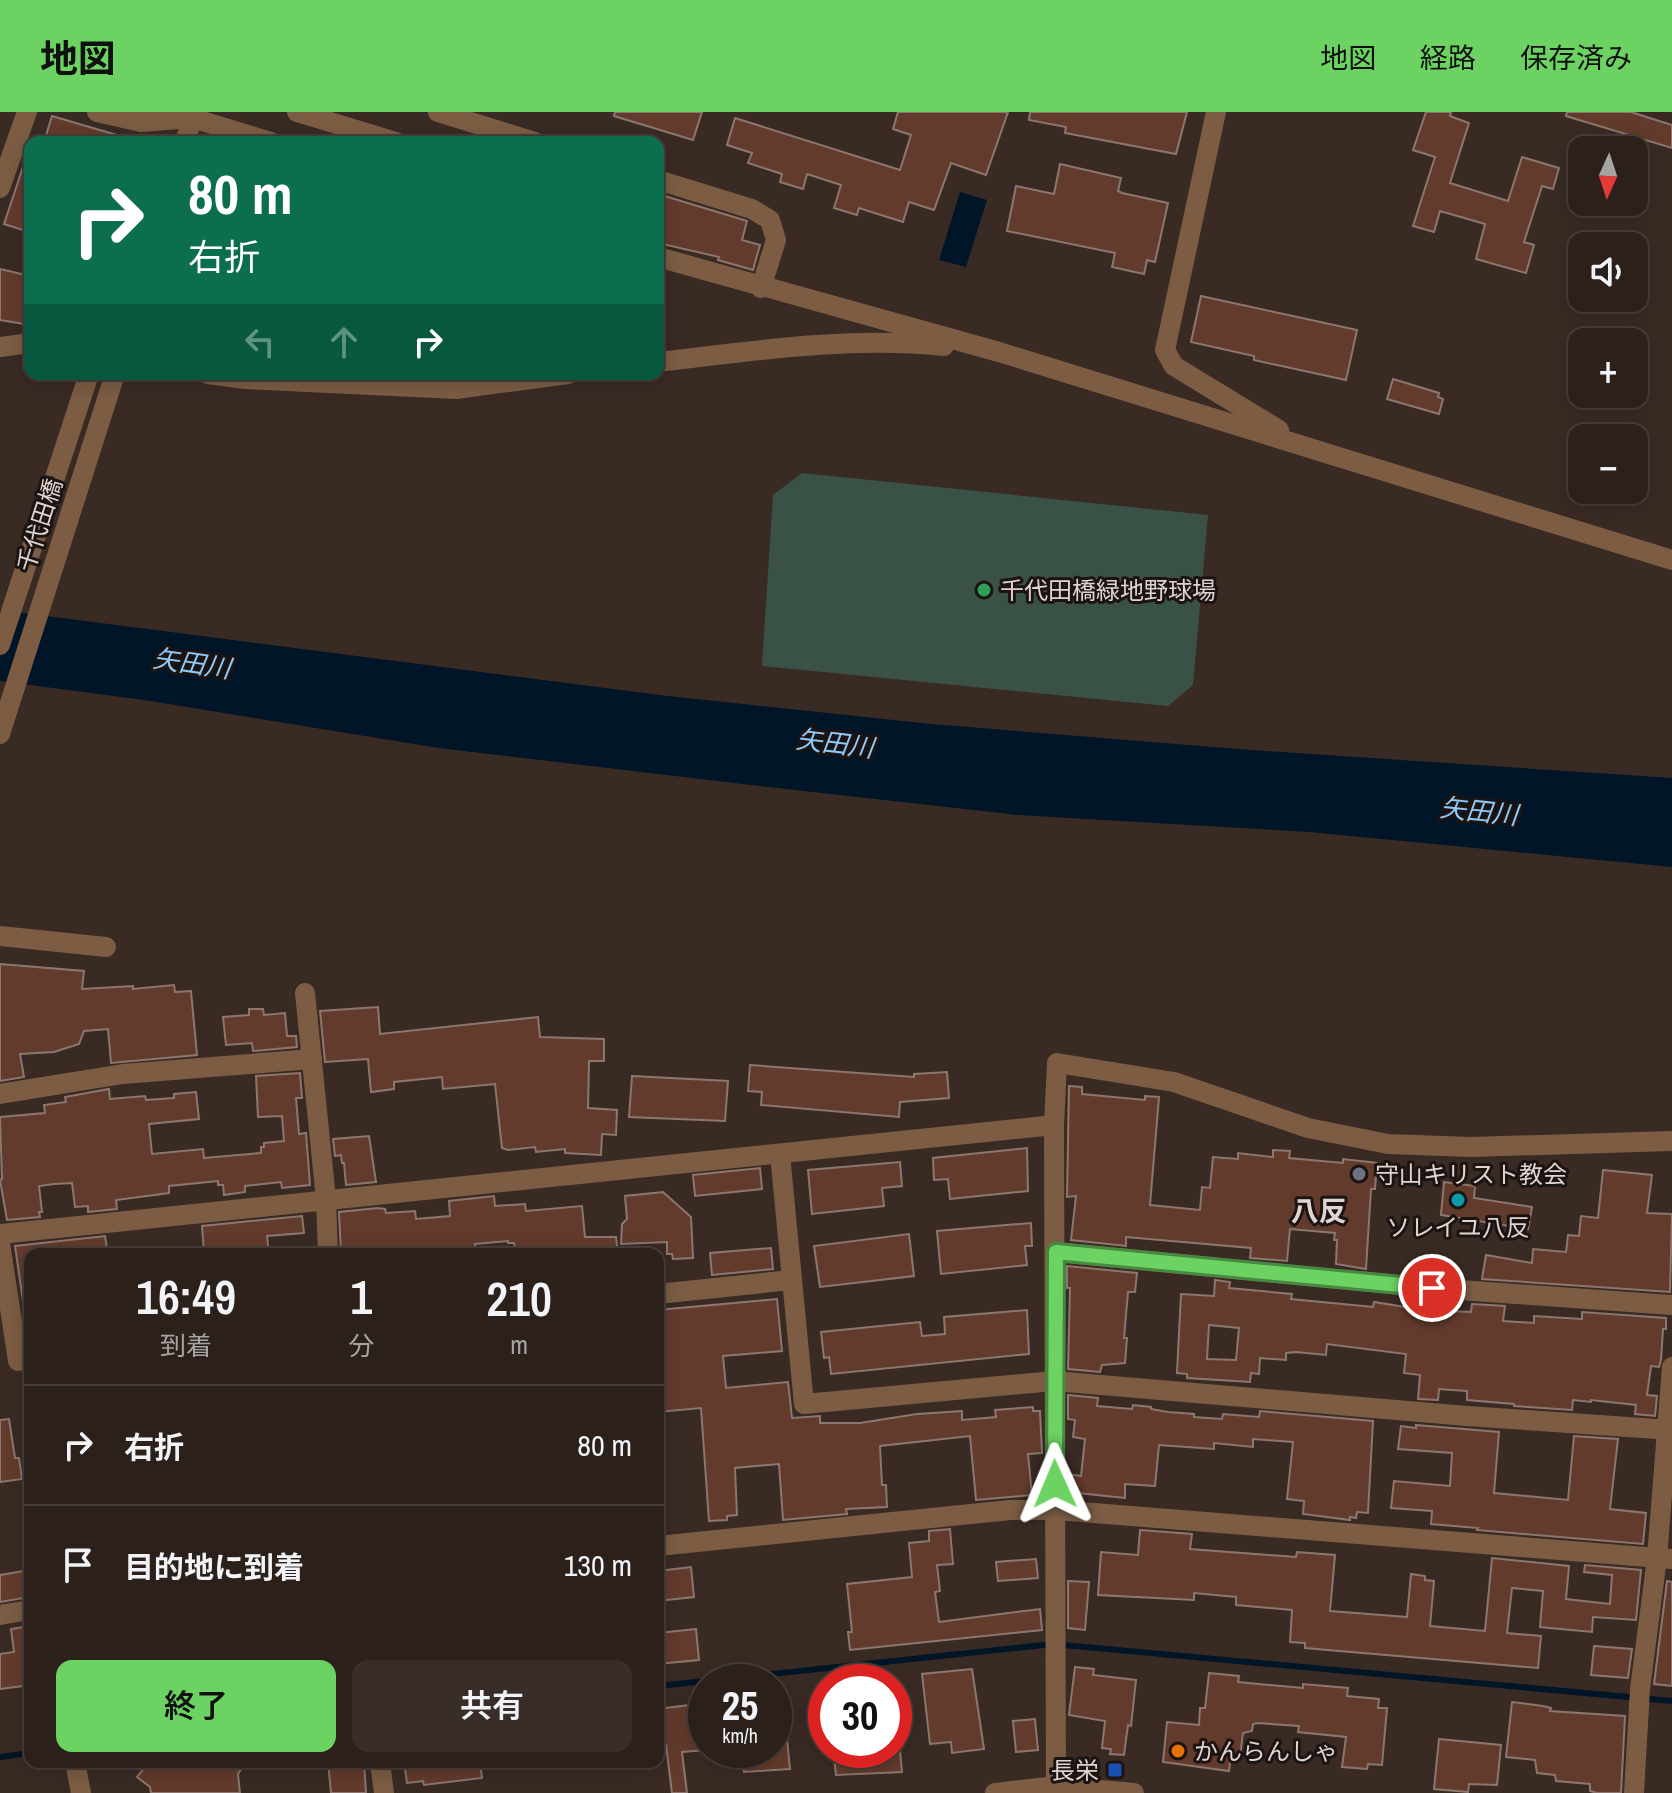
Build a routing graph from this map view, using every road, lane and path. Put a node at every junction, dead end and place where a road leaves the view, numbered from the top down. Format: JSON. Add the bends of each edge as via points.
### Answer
{"nodes":[{"id":1,"x":27,"y":112,"type":"edge"},
{"id":2,"x":97,"y":112,"type":"edge"},
{"id":3,"x":297,"y":112,"type":"edge"},
{"id":4,"x":438,"y":112,"type":"edge"},
{"id":5,"x":1216,"y":112,"type":"edge"},
{"id":6,"x":164,"y":115,"type":"edge"},
{"id":7,"x":193,"y":115,"type":"edge"},
{"id":8,"x":162,"y":136,"type":"edge"},
{"id":9,"x":187,"y":136,"type":"edge"},
{"id":10,"x":254,"y":136,"type":"edge"},
{"id":11,"x":376,"y":136,"type":"edge"},
{"id":12,"x":516,"y":136,"type":"edge"},
{"id":13,"x":664,"y":182,"type":"edge"},
{"id":14,"x":0,"y":188,"type":"edge"},
{"id":15,"x":664,"y":259,"type":"edge"},
{"id":16,"x":761,"y":288,"type":"junction"},
{"id":17,"x":862,"y":315,"type":"junction"},
{"id":18,"x":857,"y":343,"type":"junction"},
{"id":19,"x":24,"y":344,"type":"edge"},
{"id":20,"x":0,"y":347,"type":"edge"},
{"id":21,"x":999,"y":352,"type":"junction"},
{"id":22,"x":664,"y":361,"type":"edge"},
{"id":23,"x":87,"y":380,"type":"edge"},
{"id":24,"x":113,"y":380,"type":"edge"},
{"id":25,"x":266,"y":380,"type":"edge"},
{"id":26,"x":523,"y":380,"type":"edge"},
{"id":27,"x":1305,"y":446,"type":"junction"},
{"id":28,"x":1672,"y":560,"type":"edge"},
{"id":29,"x":0,"y":645,"type":"edge"},
{"id":30,"x":0,"y":734,"type":"edge"},
{"id":31,"x":0,"y":936,"type":"edge"},
{"id":32,"x":106,"y":947,"type":"dead end"},
{"id":33,"x":305,"y":993,"type":"dead end"},
{"id":34,"x":312,"y":1059,"type":"junction"},
{"id":35,"x":0,"y":1094,"type":"edge"},
{"id":36,"x":1054,"y":1125,"type":"junction"},
{"id":37,"x":1672,"y":1141,"type":"edge"},
{"id":38,"x":780,"y":1154,"type":"junction"},
{"id":39,"x":326,"y":1199,"type":"junction"},
{"id":40,"x":0,"y":1234,"type":"edge"},
{"id":41,"x":0,"y":1243,"type":"edge"},
{"id":42,"x":328,"y":1248,"type":"edge"},
{"id":43,"x":1056,"y":1252,"type":"junction"},
{"id":44,"x":791,"y":1280,"type":"junction"},
{"id":45,"x":664,"y":1293,"type":"edge"},
{"id":46,"x":1672,"y":1305,"type":"edge"},
{"id":47,"x":16,"y":1361,"type":"edge"},
{"id":48,"x":1672,"y":1367,"type":"edge"},
{"id":49,"x":1054,"y":1381,"type":"junction"},
{"id":50,"x":1669,"y":1430,"type":"edge"},
{"id":51,"x":1056,"y":1510,"type":"junction"},
{"id":52,"x":664,"y":1545,"type":"edge"},
{"id":53,"x":1665,"y":1558,"type":"edge"},
{"id":54,"x":24,"y":1611,"type":"edge"},
{"id":55,"x":0,"y":1615,"type":"edge"},
{"id":56,"x":76,"y":1768,"type":"edge"},
{"id":57,"x":381,"y":1768,"type":"edge"},
{"id":58,"x":1056,"y":1790,"type":"edge"},
{"id":59,"x":81,"y":1793,"type":"edge"},
{"id":60,"x":384,"y":1793,"type":"edge"},
{"id":61,"x":995,"y":1793,"type":"edge"},
{"id":62,"x":1134,"y":1793,"type":"edge"},
{"id":63,"x":1634,"y":1793,"type":"edge"}],
"edges":[{"from":1,"to":14,"type":"street"},
{"from":2,"to":6,"type":"street","via":[[141,122]]},
{"from":3,"to":11,"type":"street"},
{"from":4,"to":12,"type":"street"},
{"from":5,"to":27,"type":"street","via":[[1165,350],[1174,366]]},
{"from":6,"to":7,"type":"street"},
{"from":6,"to":8,"type":"street"},
{"from":7,"to":9,"type":"street"},
{"from":7,"to":10,"type":"street"},
{"from":13,"to":16,"type":"street","via":[[752,209],[770,220],[776,240]]},
{"from":15,"to":16,"type":"street"},
{"from":16,"to":17,"type":"street"},
{"from":17,"to":18,"type":"street","via":[[872,329]]},
{"from":17,"to":21,"type":"street"},
{"from":18,"to":21,"type":"street"},
{"from":18,"to":22,"type":"street"},
{"from":19,"to":20,"type":"street"},
{"from":21,"to":27,"type":"street"},
{"from":23,"to":29,"type":"street"},
{"from":24,"to":30,"type":"street","name":"千代田橋"},
{"from":25,"to":26,"type":"street","via":[[456,389]]},
{"from":27,"to":28,"type":"street"},
{"from":31,"to":32,"type":"street"},
{"from":33,"to":34,"type":"street"},
{"from":34,"to":35,"type":"street","via":[[123,1074]]},
{"from":34,"to":39,"type":"street"},
{"from":36,"to":37,"type":"street","via":[[1057,1063],[1174,1082],[1308,1128],[1388,1144]]},
{"from":36,"to":38,"type":"street"},
{"from":36,"to":43,"type":"street"},
{"from":38,"to":39,"type":"street"},
{"from":38,"to":44,"type":"street"},
{"from":39,"to":40,"type":"street"},
{"from":39,"to":42,"type":"street"},
{"from":41,"to":47,"type":"street"},
{"from":43,"to":46,"type":"street"},
{"from":43,"to":49,"type":"street"},
{"from":44,"to":45,"type":"street"},
{"from":44,"to":49,"type":"street","via":[[804,1404]]},
{"from":48,"to":50,"type":"street"},
{"from":49,"to":50,"type":"street"},
{"from":49,"to":51,"type":"street"},
{"from":50,"to":53,"type":"street"},
{"from":51,"to":52,"type":"street","via":[[1010,1510]]},
{"from":51,"to":53,"type":"street"},
{"from":51,"to":58,"type":"street"},
{"from":53,"to":63,"type":"street","via":[[1639,1698]]},
{"from":54,"to":55,"type":"street"},
{"from":56,"to":59,"type":"street"},
{"from":57,"to":60,"type":"street"},
{"from":58,"to":61,"type":"street"},
{"from":58,"to":62,"type":"street"}]}
